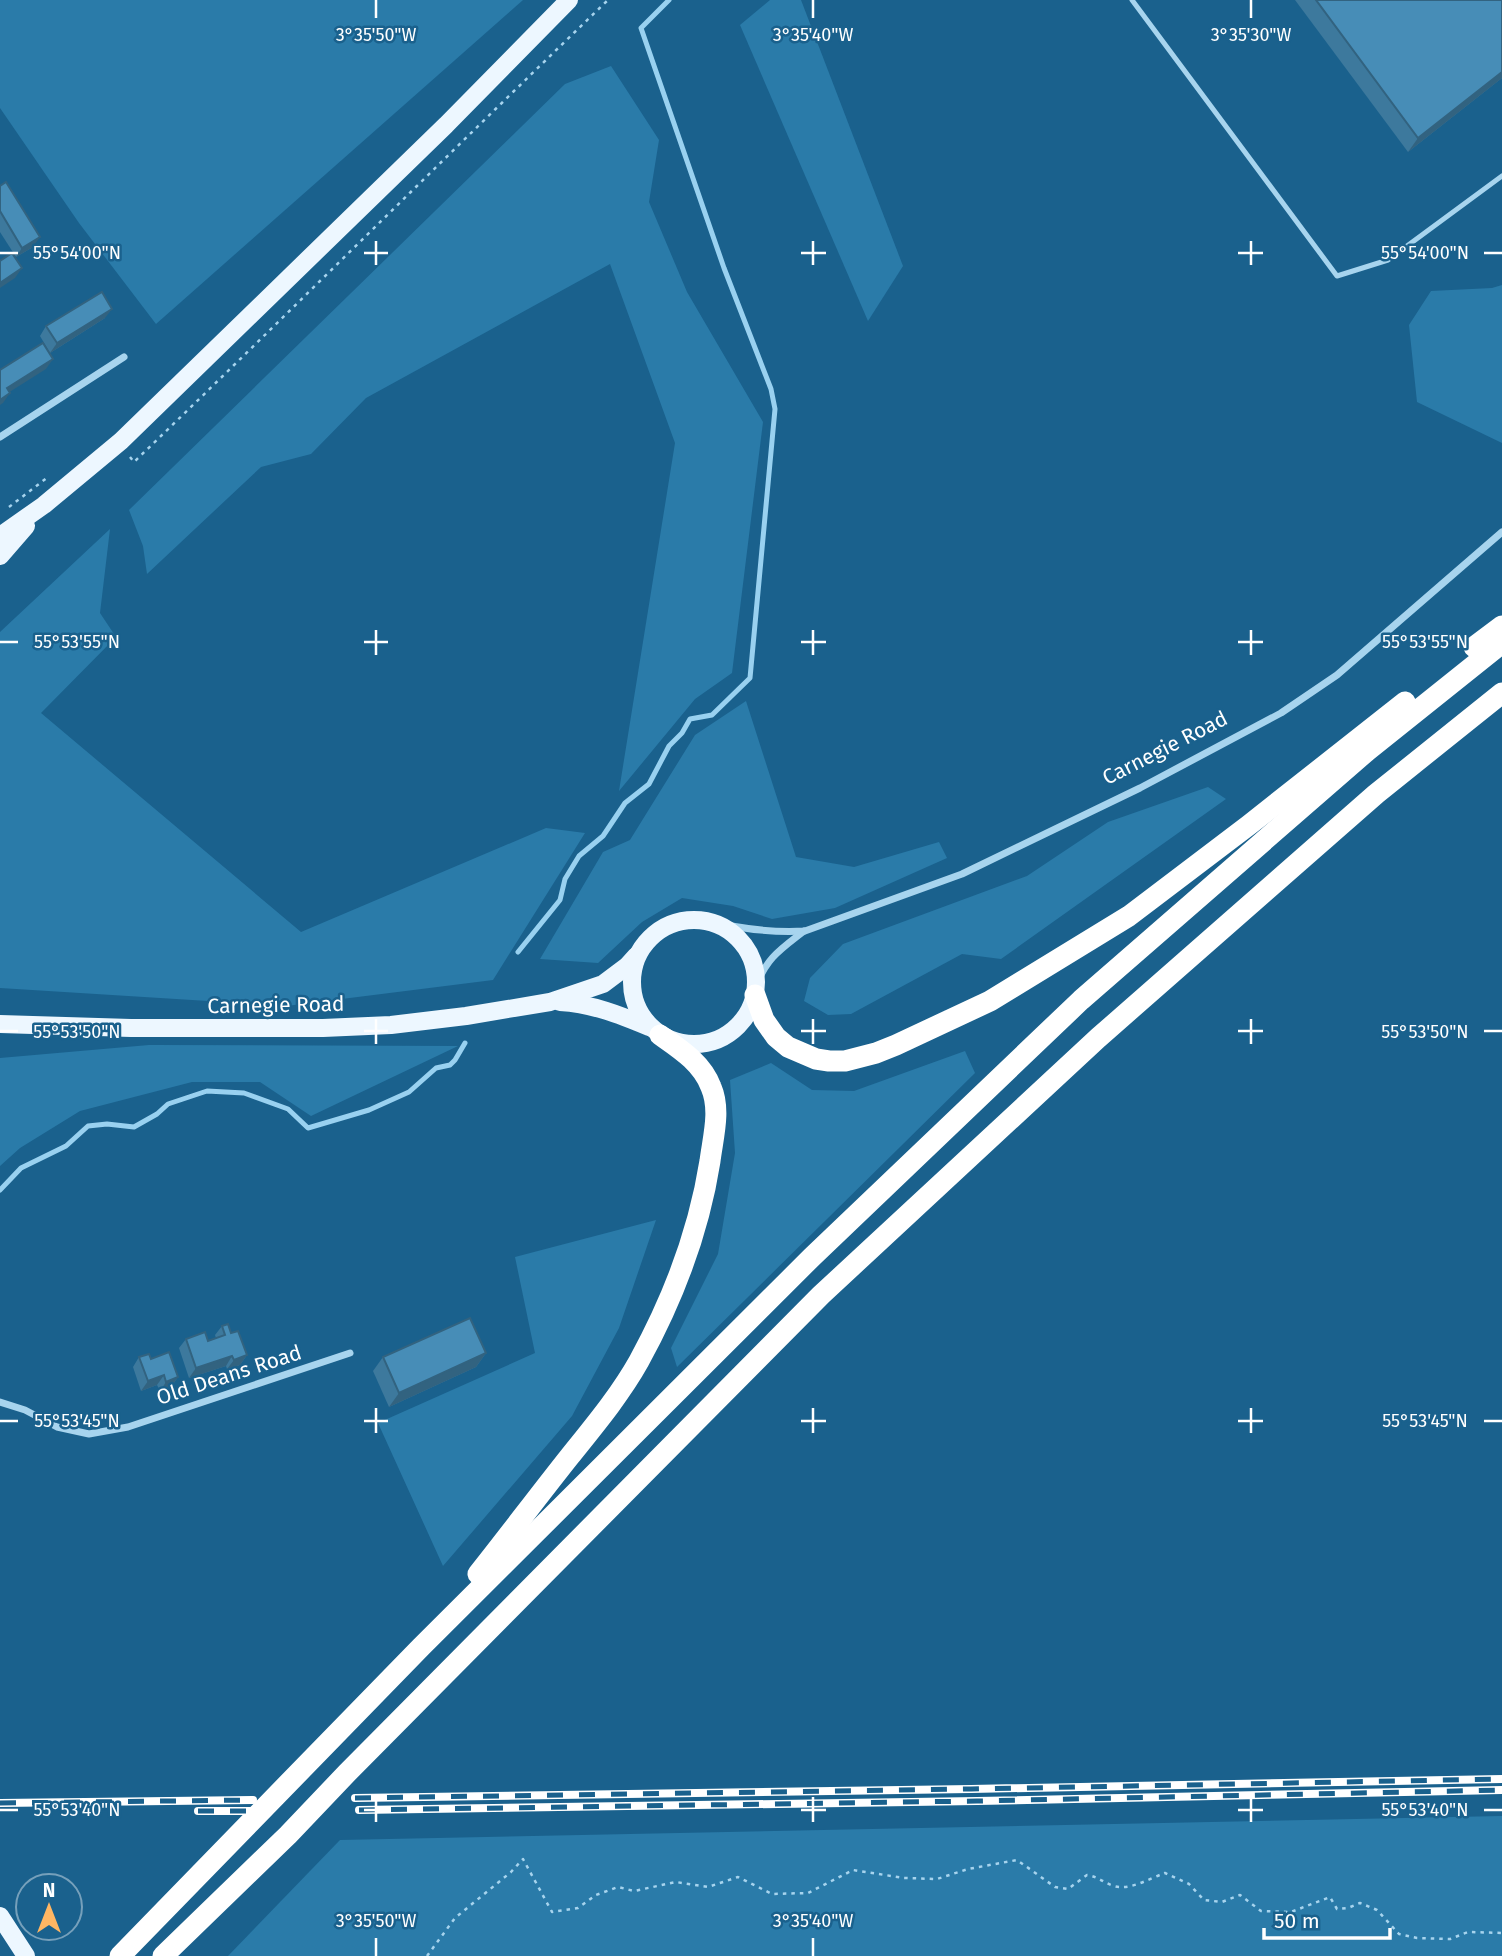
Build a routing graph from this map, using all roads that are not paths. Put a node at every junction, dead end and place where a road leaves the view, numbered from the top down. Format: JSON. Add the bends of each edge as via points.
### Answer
{"nodes":[{"id":1,"x":569,"y":0,"type":"edge"},
{"id":2,"x":1132,"y":0,"type":"edge"},
{"id":3,"x":1502,"y":176,"type":"edge"},
{"id":4,"x":124,"y":357,"type":"dead end"},
{"id":5,"x":0,"y":438,"type":"edge"},
{"id":6,"x":44,"y":505,"type":"junction"},
{"id":7,"x":1502,"y":532,"type":"edge"},
{"id":8,"x":0,"y":536,"type":"edge"},
{"id":9,"x":0,"y":556,"type":"edge"},
{"id":10,"x":1502,"y":625,"type":"edge"},
{"id":11,"x":1502,"y":643,"type":"edge"},
{"id":12,"x":1502,"y":693,"type":"edge"},
{"id":13,"x":708,"y":921,"type":"junction"},
{"id":14,"x":805,"y":931,"type":"junction"},
{"id":15,"x":636,"y":956,"type":"junction"},
{"id":16,"x":756,"y":991,"type":"junction"},
{"id":17,"x":550,"y":1002,"type":"junction"},
{"id":18,"x":0,"y":1024,"type":"edge"},
{"id":19,"x":655,"y":1031,"type":"junction"},
{"id":20,"x":350,"y":1353,"type":"dead end"},
{"id":21,"x":0,"y":1402,"type":"edge"},
{"id":22,"x":421,"y":1647,"type":"junction"},
{"id":23,"x":0,"y":1916,"type":"edge"},
{"id":24,"x":24,"y":1953,"type":"edge"},
{"id":25,"x":120,"y":1956,"type":"edge"},
{"id":26,"x":163,"y":1956,"type":"edge"}],
"edges":[{"from":1,"to":6,"type":"main road","via":[[279,290],[121,441]]},
{"from":2,"to":3,"type":"lane","via":[[1337,276],[1388,260]]},
{"from":4,"to":5,"type":"street"},
{"from":6,"to":8,"type":"main road"},
{"from":6,"to":9,"type":"main road"},
{"from":7,"to":14,"type":"street","name":"Carnegie Road","via":[[1337,675],[1281,713],[962,874]]},
{"from":10,"to":16,"type":"highway","via":[[1129,916],[990,1002],[886,1049],[829,1061],[803,1055],[776,1037],[764,1020]]},
{"from":11,"to":22,"type":"highway","via":[[1367,751],[1081,1000],[812,1257]]},
{"from":12,"to":26,"type":"highway","via":[[1376,794],[1098,1038],[821,1295]]},
{"from":13,"to":14,"type":"street","name":"Carnegie Road","via":[[757,932]]},
{"from":13,"to":15,"type":"main road","via":[[687,919],[666,926],[649,938]]},
{"from":13,"to":16,"type":"main road","via":[[739,938],[755,969]]},
{"from":14,"to":16,"type":"street","name":"Carnegie Road","via":[[766,963]]},
{"from":15,"to":17,"type":"main road","name":"Carnegie Road","via":[[603,984]]},
{"from":15,"to":19,"type":"main road","via":[[631,986],[634,1001]]},
{"from":16,"to":19,"type":"main road","via":[[748,1014],[718,1040],[678,1043]]},
{"from":17,"to":18,"type":"main road","name":"Carnegie Road","via":[[391,1025],[323,1028]]},
{"from":17,"to":19,"type":"main road","name":"Carnegie Road","via":[[590,1005]]},
{"from":19,"to":22,"type":"highway","via":[[702,1070],[716,1104],[706,1182],[682,1267],[638,1362],[601,1416]]},
{"from":20,"to":21,"type":"street","name":"Old Deans Road","via":[[128,1427],[89,1434],[57,1427]]},
{"from":22,"to":25,"type":"highway"},
{"from":23,"to":24,"type":"main road"}]}
